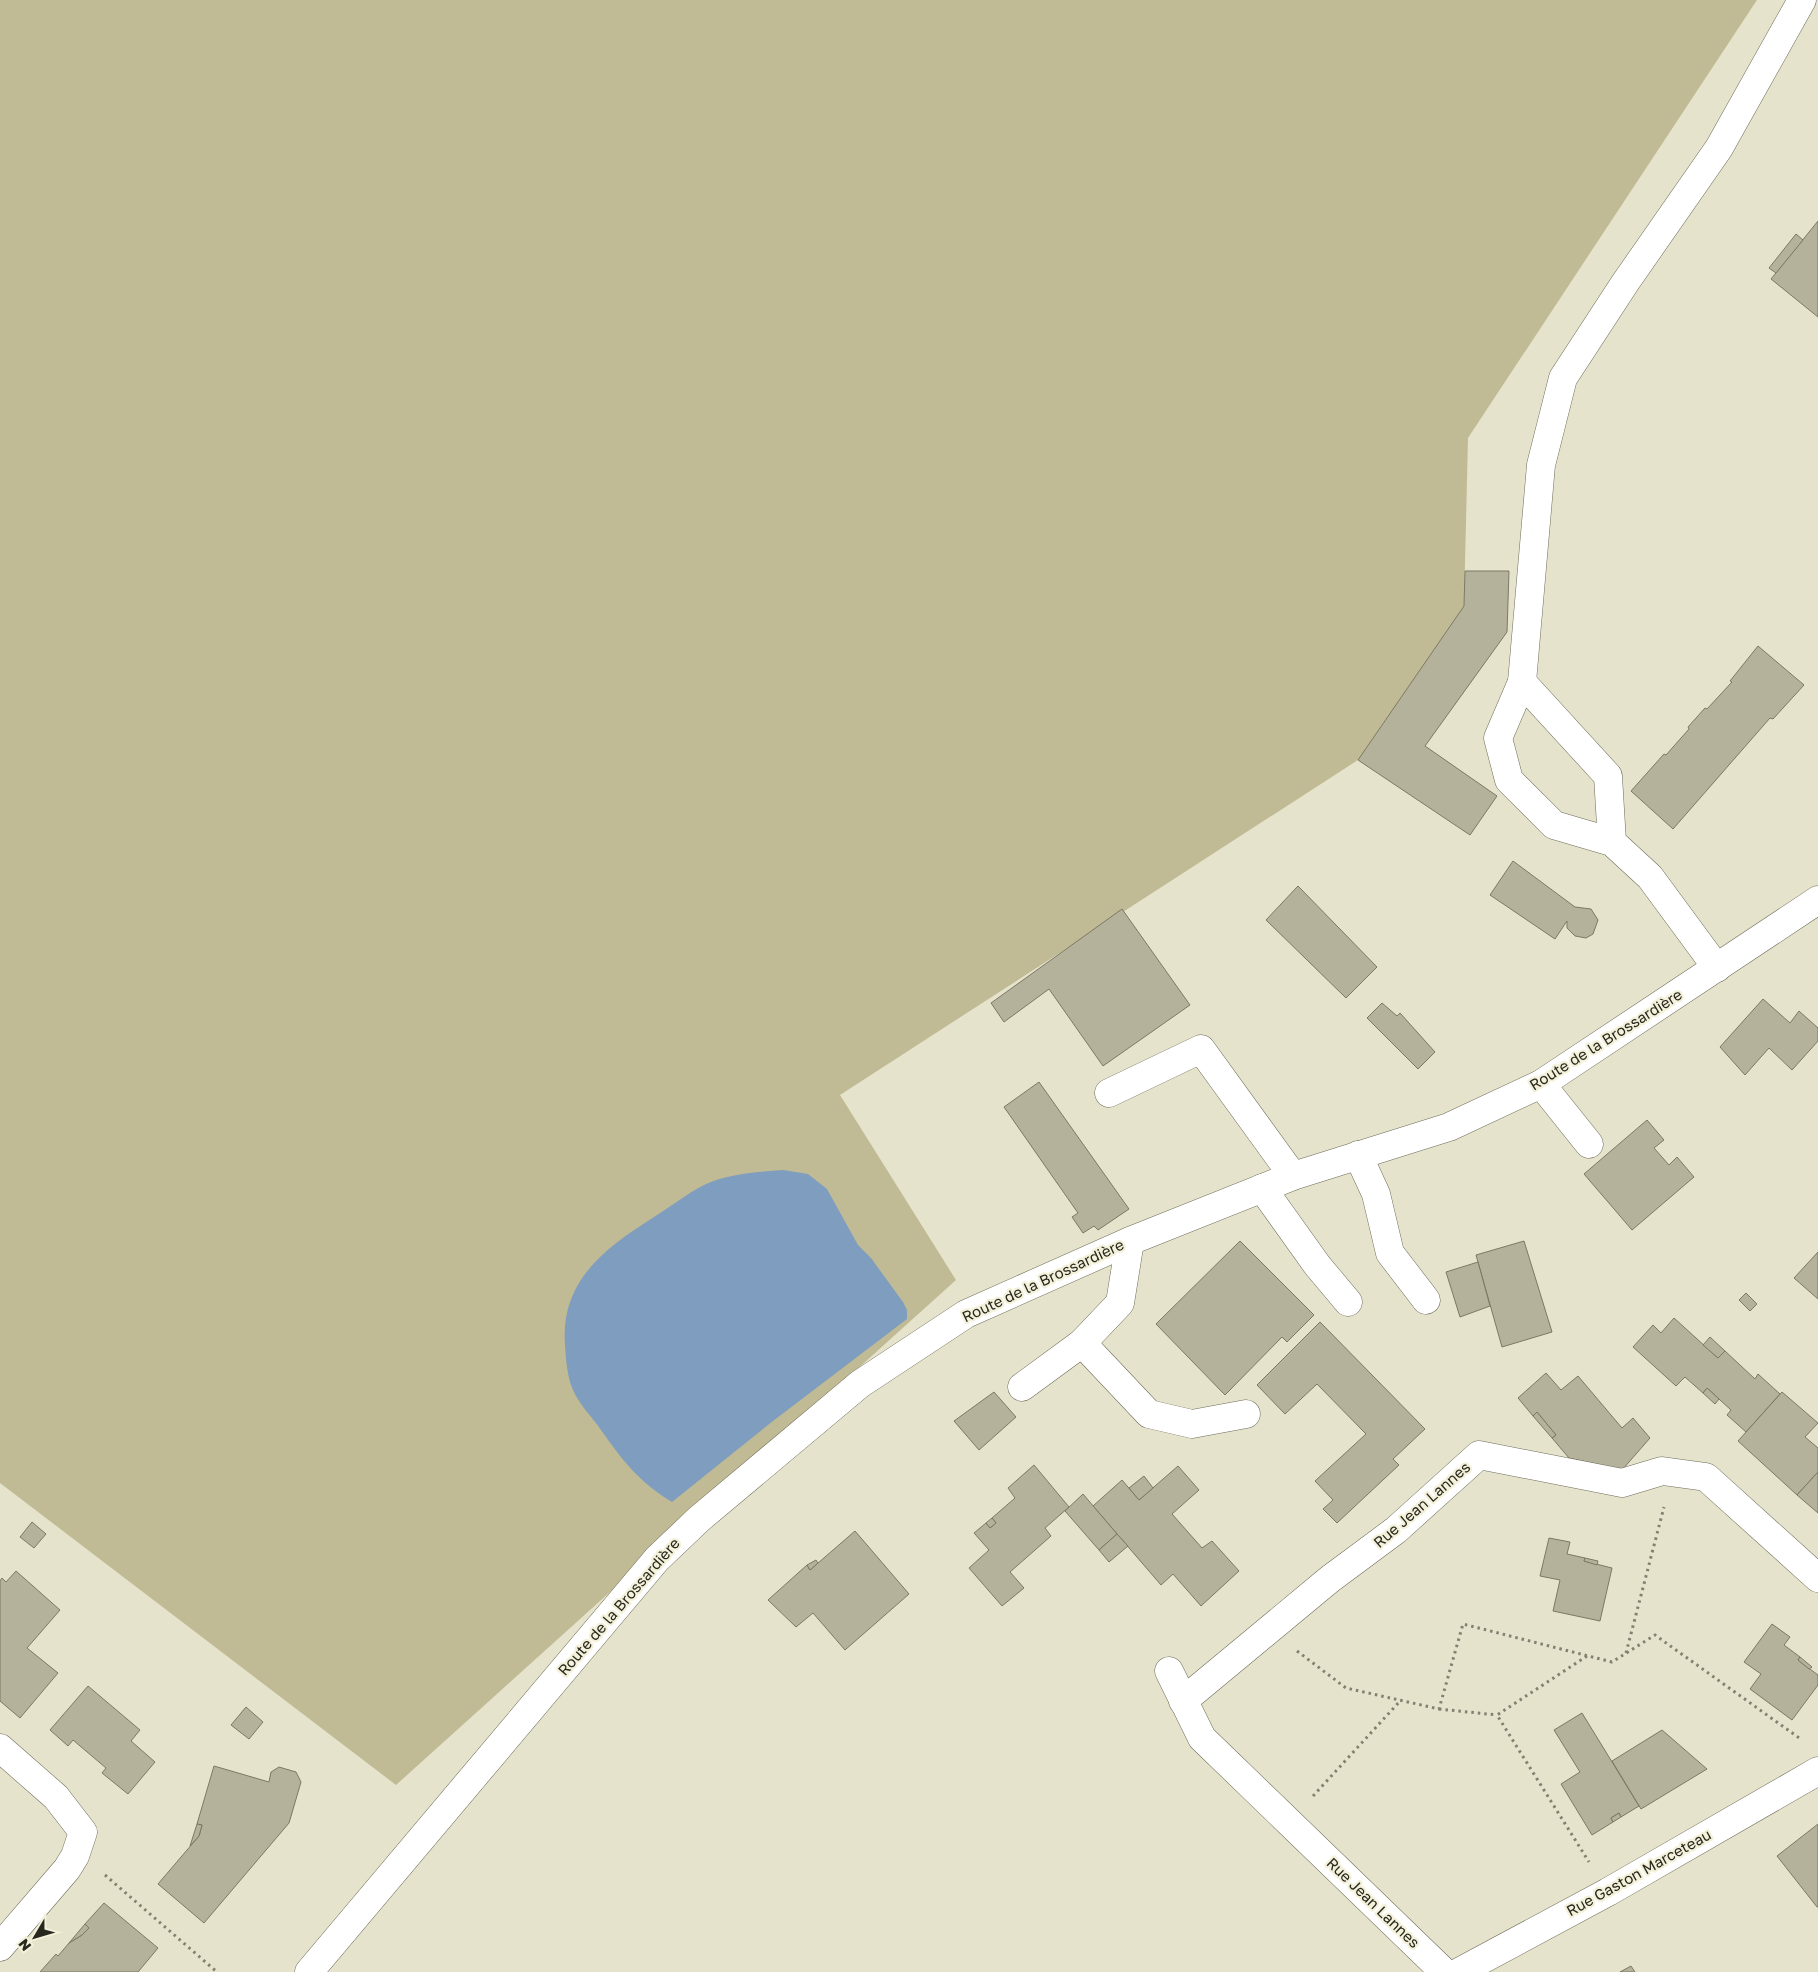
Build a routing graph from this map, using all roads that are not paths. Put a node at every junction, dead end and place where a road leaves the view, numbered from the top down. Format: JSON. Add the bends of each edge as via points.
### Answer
{"nodes":[{"id":1,"x":1802,"y":0,"type":"edge"},
{"id":2,"x":1522,"y":682,"type":"junction"},
{"id":3,"x":1612,"y":842,"type":"junction"},
{"id":4,"x":1818,"y":900,"type":"edge"},
{"id":5,"x":1717,"y":968,"type":"junction"},
{"id":6,"x":1541,"y":1084,"type":"junction"},
{"id":7,"x":1109,"y":1093,"type":"dead end"},
{"id":8,"x":1589,"y":1144,"type":"dead end"},
{"id":9,"x":1358,"y":1156,"type":"junction"},
{"id":10,"x":1293,"y":1176,"type":"junction"},
{"id":11,"x":1262,"y":1188,"type":"junction"},
{"id":12,"x":1130,"y":1241,"type":"junction"},
{"id":13,"x":1426,"y":1300,"type":"dead end"},
{"id":14,"x":1348,"y":1302,"type":"dead end"},
{"id":15,"x":1082,"y":1343,"type":"junction"},
{"id":16,"x":1022,"y":1387,"type":"dead end"},
{"id":17,"x":1246,"y":1414,"type":"dead end"},
{"id":18,"x":1818,"y":1578,"type":"edge"},
{"id":19,"x":1168,"y":1671,"type":"dead end"},
{"id":20,"x":1183,"y":1702,"type":"junction"},
{"id":21,"x":0,"y":1748,"type":"edge"},
{"id":22,"x":1818,"y":1771,"type":"edge"},
{"id":23,"x":0,"y":1946,"type":"edge"},
{"id":24,"x":309,"y":1972,"type":"edge"},
{"id":25,"x":1444,"y":1972,"type":"edge"},
{"id":26,"x":1459,"y":1972,"type":"edge"}],
"edges":[{"from":1,"to":2,"type":"street","via":[[1719,148],[1563,378],[1541,465]]},
{"from":2,"to":3,"type":"street","via":[[1608,776]]},
{"from":2,"to":3,"type":"street","via":[[1498,738],[1509,780],[1554,824]]},
{"from":3,"to":5,"type":"street","via":[[1650,877]]},
{"from":4,"to":5,"type":"street","name":"Route de la Brossardière"},
{"from":5,"to":6,"type":"street","name":"Route de la Brossardière"},
{"from":6,"to":8,"type":"street"},
{"from":6,"to":9,"type":"street","name":"Route de la Brossardière","via":[[1449,1127]]},
{"from":7,"to":10,"type":"street","via":[[1201,1049]]},
{"from":9,"to":10,"type":"street","name":"Route de la Brossardière"},
{"from":9,"to":13,"type":"street","via":[[1376,1194],[1390,1254]]},
{"from":10,"to":11,"type":"street","name":"Route de la Brossardière"},
{"from":11,"to":12,"type":"street","name":"Route de la Brossardière"},
{"from":11,"to":14,"type":"street"},
{"from":12,"to":15,"type":"street","via":[[1120,1303]]},
{"from":12,"to":24,"type":"street","name":"Route de la Brossardière","via":[[966,1314],[860,1384],[699,1519],[650,1567]]},
{"from":15,"to":16,"type":"street"},
{"from":15,"to":17,"type":"street","via":[[1149,1414],[1192,1424]]},
{"from":18,"to":20,"type":"street","name":"Rue Jean Lannes","via":[[1706,1477],[1662,1471],[1622,1483],[1478,1455],[1396,1530],[1330,1579]]},
{"from":19,"to":20,"type":"street","name":"Rue Jean Lannes"},
{"from":20,"to":25,"type":"street","name":"Rue Jean Lannes","via":[[1202,1738]]},
{"from":21,"to":23,"type":"street","via":[[56,1797],[83,1832],[67,1869]]},
{"from":22,"to":26,"type":"street","name":"Rue Gaston Marceteau","via":[[1608,1892]]}]}
